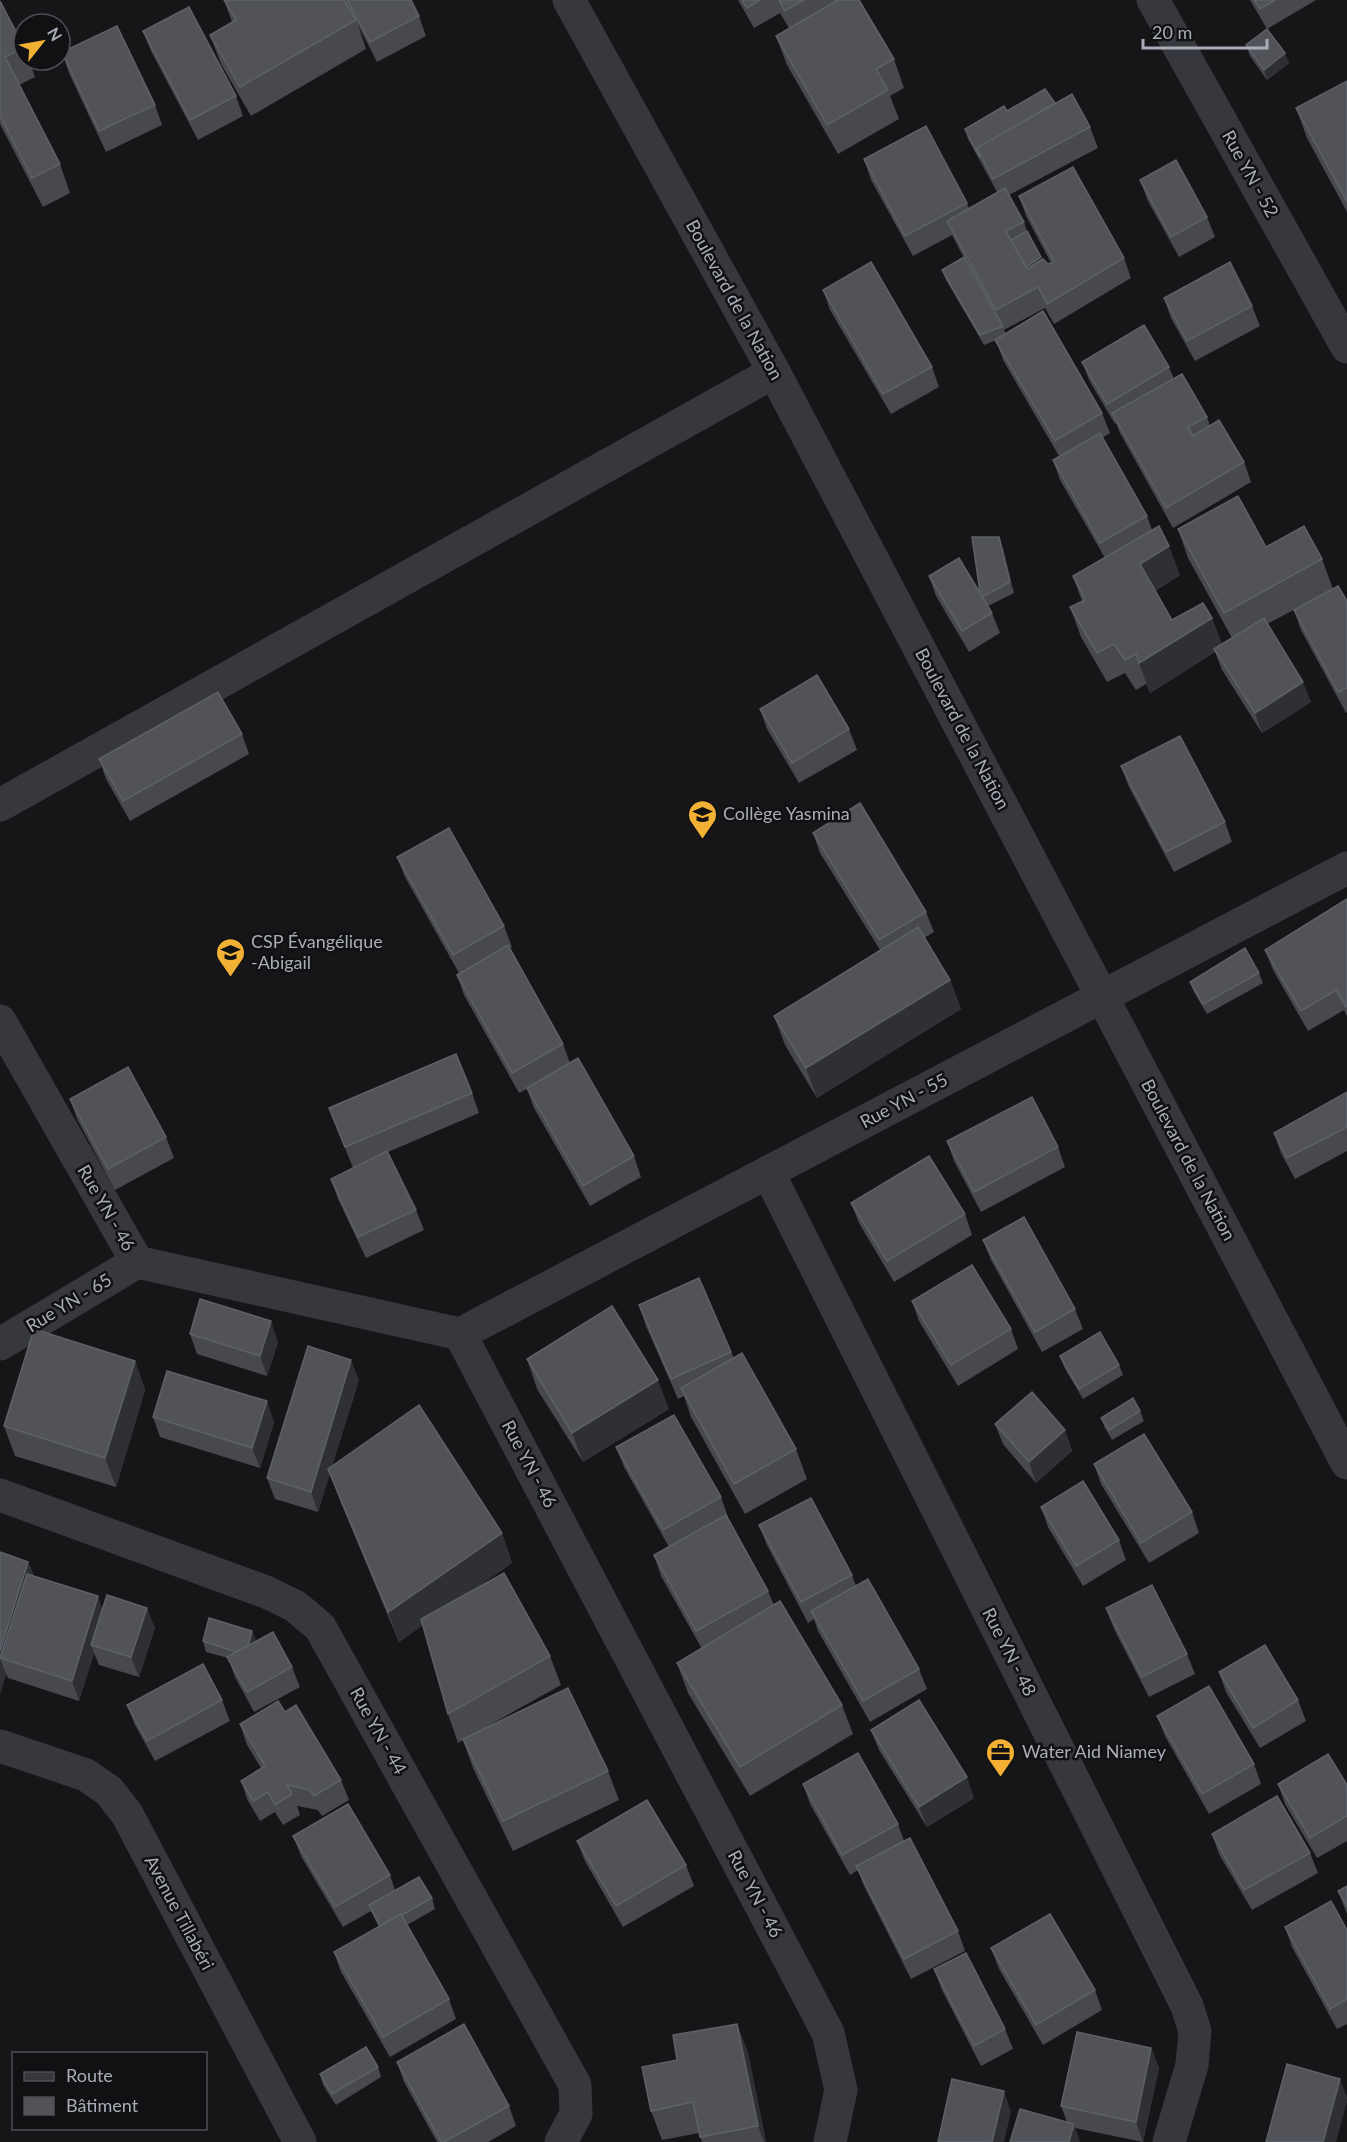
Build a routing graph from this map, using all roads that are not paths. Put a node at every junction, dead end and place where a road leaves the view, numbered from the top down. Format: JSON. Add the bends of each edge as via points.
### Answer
{"nodes":[{"id":1,"x":569,"y":0,"type":"edge"},
{"id":2,"x":1153,"y":0,"type":"edge"},
{"id":3,"x":1347,"y":347,"type":"edge"},
{"id":4,"x":774,"y":372,"type":"junction"},
{"id":5,"x":0,"y":805,"type":"edge"},
{"id":6,"x":1347,"y":868,"type":"edge"},
{"id":7,"x":1102,"y":996,"type":"junction"},
{"id":8,"x":0,"y":1021,"type":"edge"},
{"id":9,"x":768,"y":1172,"type":"junction"},
{"id":10,"x":137,"y":1262,"type":"junction"},
{"id":11,"x":460,"y":1334,"type":"junction"},
{"id":12,"x":0,"y":1344,"type":"edge"},
{"id":13,"x":1347,"y":1463,"type":"edge"},
{"id":14,"x":0,"y":1495,"type":"edge"},
{"id":15,"x":0,"y":1746,"type":"edge"},
{"id":16,"x":300,"y":2142,"type":"edge"},
{"id":17,"x":561,"y":2142,"type":"edge"},
{"id":18,"x":830,"y":2142,"type":"edge"},
{"id":19,"x":1169,"y":2142,"type":"edge"}],
"edges":[{"from":1,"to":4,"type":"street","name":"Boulevard de la Nation"},
{"from":2,"to":3,"type":"street","name":"Rue YN - 52"},
{"from":4,"to":5,"type":"street"},
{"from":4,"to":7,"type":"street","name":"Boulevard de la Nation"},
{"from":6,"to":7,"type":"street","name":"Rue YN - 55"},
{"from":7,"to":9,"type":"street","name":"Rue YN - 55"},
{"from":7,"to":13,"type":"street","name":"Boulevard de la Nation"},
{"from":8,"to":10,"type":"street","name":"Rue YN - 46"},
{"from":9,"to":11,"type":"street","name":"Rue YN - 55"},
{"from":9,"to":19,"type":"street","name":"Rue YN - 48","via":[[1187,2006],[1195,2031],[1192,2065]]},
{"from":10,"to":11,"type":"street","name":"Rue YN - 46"},
{"from":10,"to":12,"type":"street","name":"Rue YN - 65"},
{"from":11,"to":18,"type":"street","name":"Rue YN - 46","via":[[828,2033],[841,2090]]},
{"from":14,"to":17,"type":"street","name":"Rue YN - 44","via":[[266,1592],[295,1606],[320,1627],[575,2085],[576,2114]]},
{"from":15,"to":16,"type":"street","name":"Avenue Tillabéri","via":[[86,1775],[109,1791],[127,1814]]}]}
